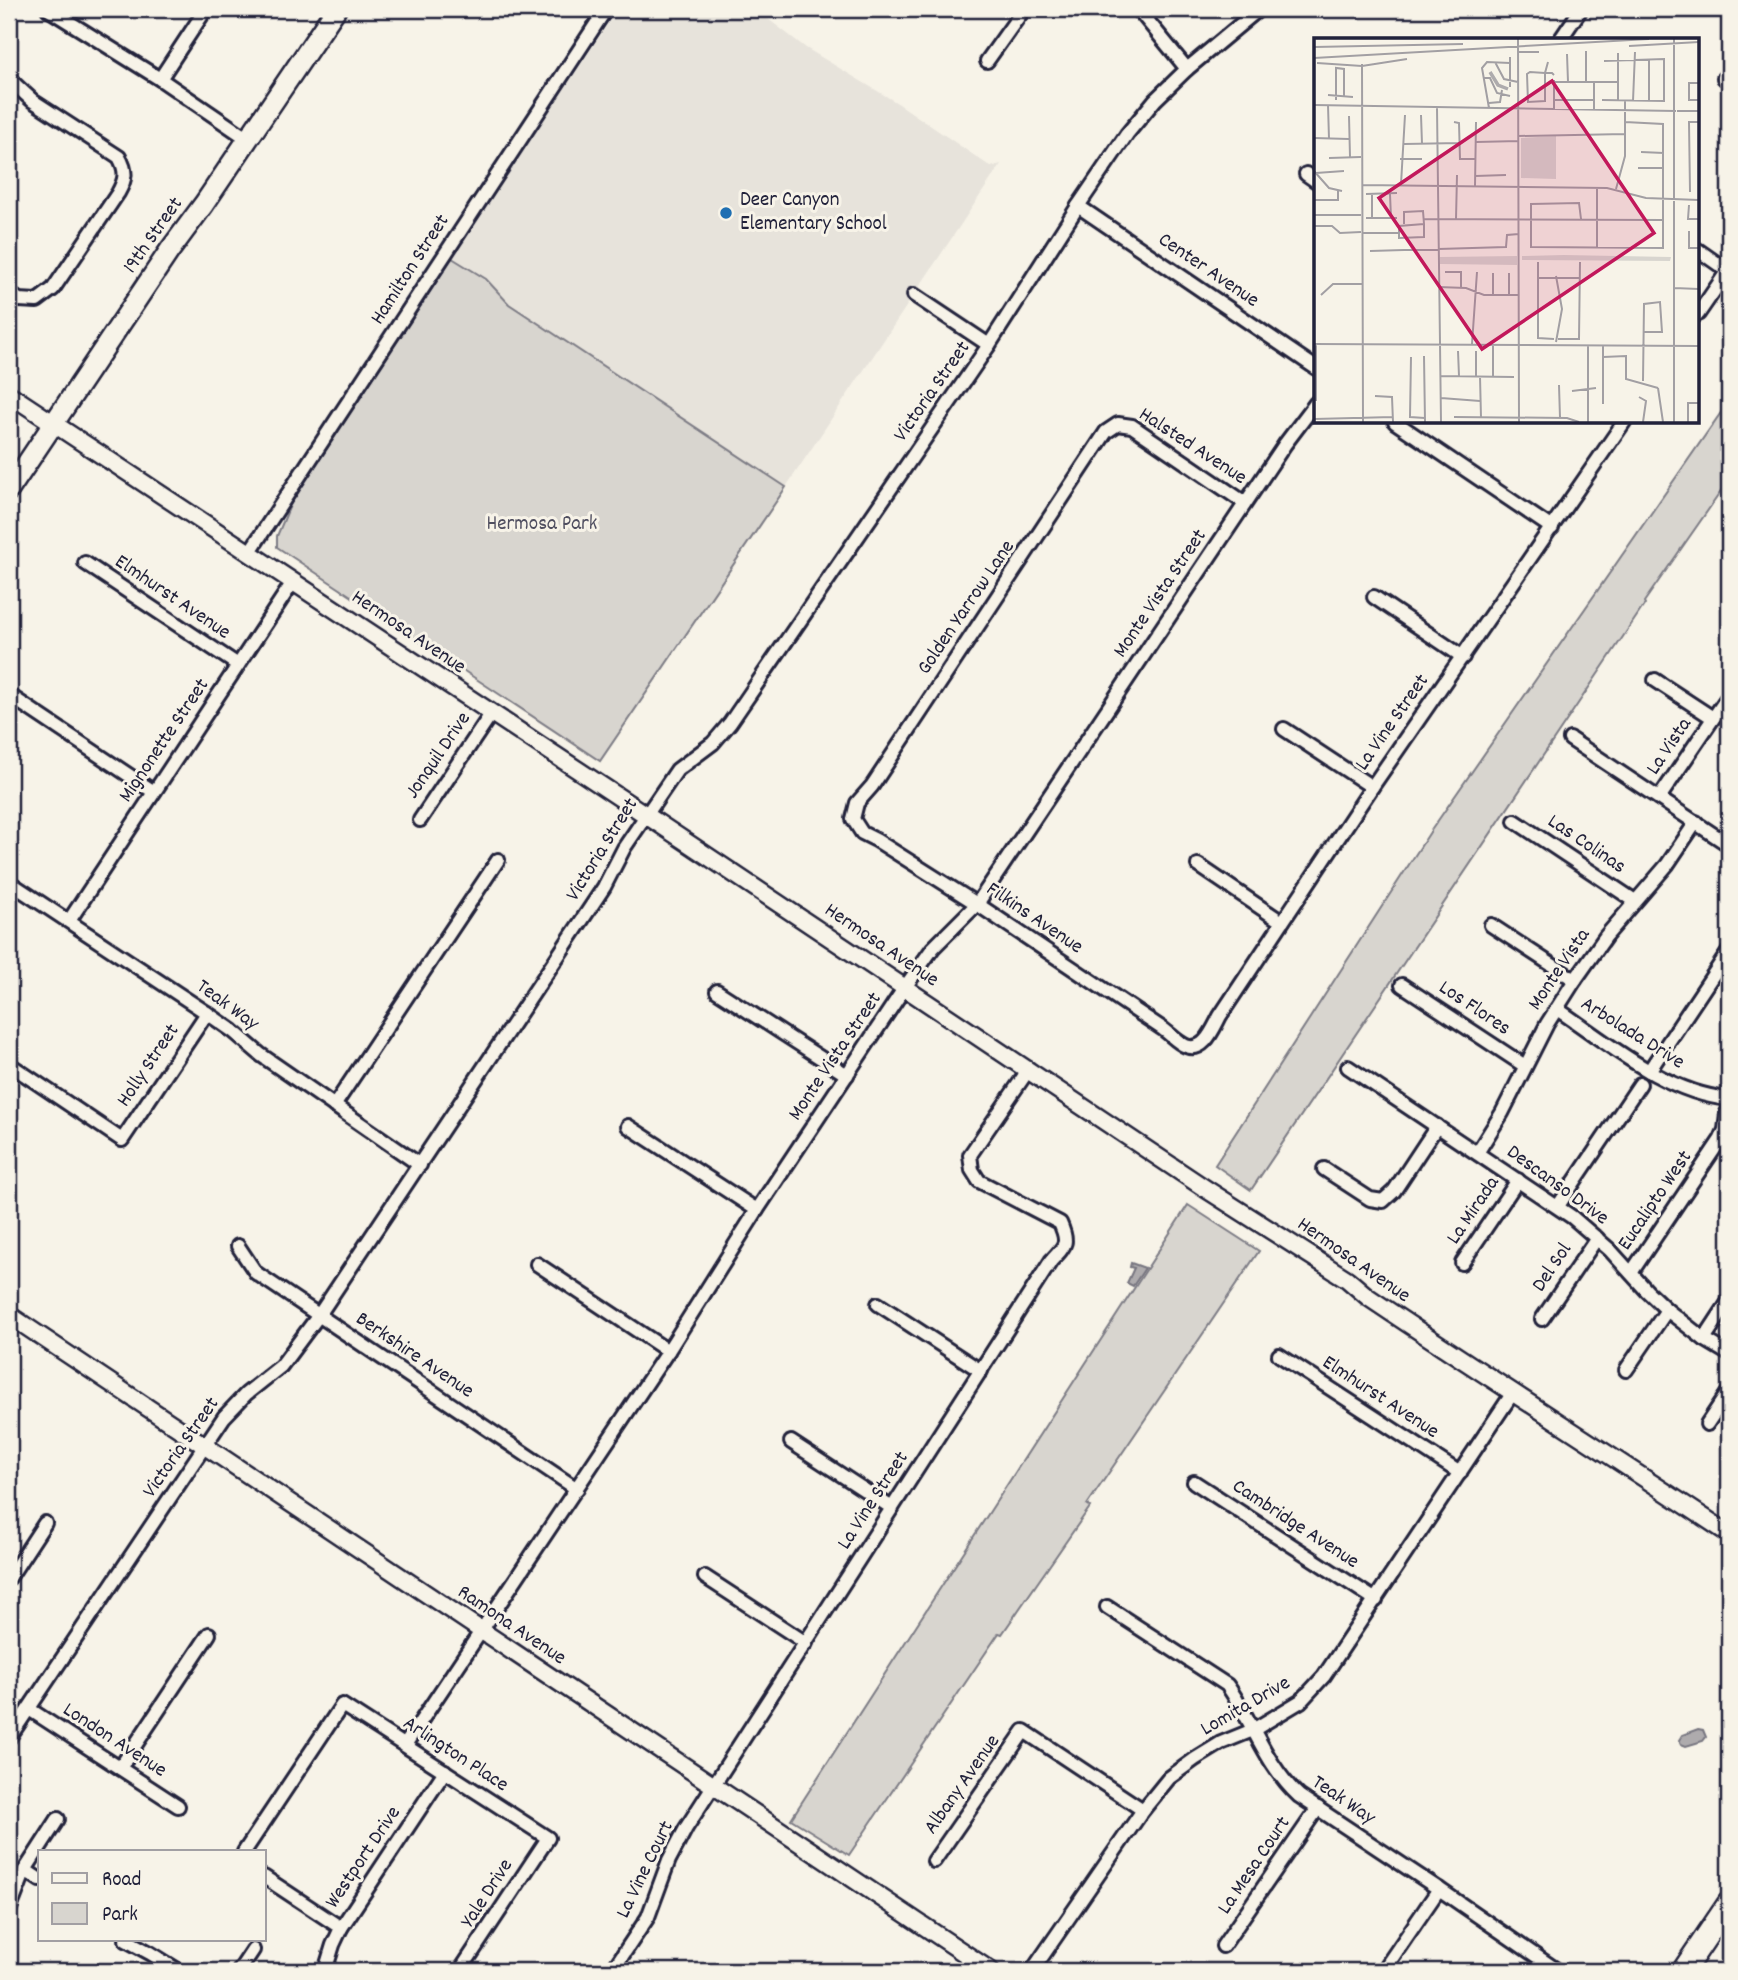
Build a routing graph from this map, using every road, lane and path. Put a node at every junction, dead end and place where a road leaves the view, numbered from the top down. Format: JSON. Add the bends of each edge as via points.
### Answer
{"nodes":[{"id":1,"x":48,"y":9,"type":"edge"},
{"id":2,"x":206,"y":9,"type":"edge"},
{"id":3,"x":336,"y":9,"type":"edge"},
{"id":4,"x":606,"y":9,"type":"edge"},
{"id":5,"x":1024,"y":9,"type":"edge"},
{"id":6,"x":1138,"y":9,"type":"edge"},
{"id":7,"x":1259,"y":9,"type":"edge"},
{"id":8,"x":1581,"y":9,"type":"edge"},
{"id":9,"x":1561,"y":38,"type":"edge"},
{"id":10,"x":986,"y":61,"type":"dead end"},
{"id":11,"x":1186,"y":69,"type":"junction"},
{"id":12,"x":9,"y":79,"type":"edge"},
{"id":13,"x":160,"y":79,"type":"junction"},
{"id":14,"x":248,"y":139,"type":"junction"},
{"id":15,"x":1078,"y":206,"type":"junction"},
{"id":16,"x":1700,"y":251,"type":"edge"},
{"id":17,"x":1729,"y":270,"type":"edge"},
{"id":18,"x":9,"y":293,"type":"edge"},
{"id":19,"x":914,"y":295,"type":"dead end"},
{"id":20,"x":1700,"y":311,"type":"edge"},
{"id":21,"x":989,"y":345,"type":"junction"},
{"id":22,"x":1314,"y":367,"type":"edge"},
{"id":23,"x":9,"y":394,"type":"edge"},
{"id":24,"x":1314,"y":406,"type":"edge"},
{"id":25,"x":53,"y":424,"type":"junction"},
{"id":26,"x":1118,"y":424,"type":"joint"},
{"id":27,"x":1398,"y":424,"type":"edge"},
{"id":28,"x":1623,"y":424,"type":"edge"},
{"id":29,"x":9,"y":490,"type":"edge"},
{"id":30,"x":1245,"y":503,"type":"junction"},
{"id":31,"x":1552,"y":528,"type":"junction"},
{"id":32,"x":249,"y":553,"type":"junction"},
{"id":33,"x":85,"y":563,"type":"dead end"},
{"id":34,"x":293,"y":582,"type":"junction"},
{"id":35,"x":1374,"y":597,"type":"dead end"},
{"id":36,"x":1463,"y":657,"type":"junction"},
{"id":37,"x":238,"y":666,"type":"junction"},
{"id":38,"x":1655,"y":680,"type":"dead end"},
{"id":39,"x":9,"y":695,"type":"edge"},
{"id":40,"x":1729,"y":695,"type":"edge"},
{"id":41,"x":491,"y":714,"type":"junction"},
{"id":42,"x":1713,"y":718,"type":"junction"},
{"id":43,"x":1284,"y":729,"type":"dead end"},
{"id":44,"x":1570,"y":739,"type":"dead end"},
{"id":45,"x":1372,"y":787,"type":"junction"},
{"id":46,"x":154,"y":792,"type":"junction"},
{"id":47,"x":1659,"y":798,"type":"junction"},
{"id":48,"x":646,"y":815,"type":"junction"},
{"id":49,"x":853,"y":818,"type":"joint"},
{"id":50,"x":420,"y":820,"type":"dead end"},
{"id":51,"x":1515,"y":821,"type":"dead end"},
{"id":52,"x":1696,"y":822,"type":"junction"},
{"id":53,"x":1729,"y":845,"type":"edge"},
{"id":54,"x":498,"y":860,"type":"dead end"},
{"id":55,"x":1198,"y":865,"type":"dead end"},
{"id":56,"x":9,"y":882,"type":"edge"},
{"id":57,"x":1635,"y":901,"type":"junction"},
{"id":58,"x":978,"y":904,"type":"junction"},
{"id":59,"x":69,"y":921,"type":"junction"},
{"id":60,"x":1282,"y":922,"type":"junction"},
{"id":61,"x":1491,"y":925,"type":"dead end"},
{"id":62,"x":1729,"y":951,"type":"edge"},
{"id":63,"x":1575,"y":980,"type":"junction"},
{"id":64,"x":1402,"y":985,"type":"dead end"},
{"id":65,"x":905,"y":987,"type":"junction"},
{"id":66,"x":717,"y":991,"type":"dead end"},
{"id":67,"x":1557,"y":1009,"type":"junction"},
{"id":68,"x":207,"y":1013,"type":"junction"},
{"id":69,"x":1196,"y":1047,"type":"joint"},
{"id":70,"x":9,"y":1064,"type":"edge"},
{"id":71,"x":1525,"y":1066,"type":"junction"},
{"id":72,"x":1348,"y":1067,"type":"dead end"},
{"id":73,"x":1029,"y":1069,"type":"junction"},
{"id":74,"x":1649,"y":1070,"type":"junction"},
{"id":75,"x":847,"y":1075,"type":"junction"},
{"id":76,"x":1640,"y":1084,"type":"dead end"},
{"id":77,"x":1729,"y":1099,"type":"edge"},
{"id":78,"x":334,"y":1105,"type":"junction"},
{"id":79,"x":1727,"y":1113,"type":"dead end"},
{"id":80,"x":628,"y":1126,"type":"dead end"},
{"id":81,"x":1437,"y":1126,"type":"junction"},
{"id":82,"x":1477,"y":1153,"type":"junction"},
{"id":83,"x":420,"y":1165,"type":"junction"},
{"id":84,"x":1324,"y":1169,"type":"dead end"},
{"id":85,"x":1518,"y":1180,"type":"junction"},
{"id":86,"x":1558,"y":1206,"type":"junction"},
{"id":87,"x":757,"y":1210,"type":"junction"},
{"id":88,"x":1597,"y":1238,"type":"junction"},
{"id":89,"x":238,"y":1247,"type":"dead end"},
{"id":90,"x":1462,"y":1263,"type":"dead end"},
{"id":91,"x":537,"y":1264,"type":"dead end"},
{"id":92,"x":1631,"y":1273,"type":"junction"},
{"id":93,"x":1729,"y":1301,"type":"edge"},
{"id":94,"x":878,"y":1304,"type":"dead end"},
{"id":95,"x":1667,"y":1310,"type":"junction"},
{"id":96,"x":9,"y":1315,"type":"edge"},
{"id":97,"x":319,"y":1315,"type":"junction"},
{"id":98,"x":1542,"y":1320,"type":"dead end"},
{"id":99,"x":1704,"y":1339,"type":"junction"},
{"id":100,"x":668,"y":1351,"type":"junction"},
{"id":101,"x":1729,"y":1354,"type":"edge"},
{"id":102,"x":1279,"y":1355,"type":"dead end"},
{"id":103,"x":1626,"y":1370,"type":"dead end"},
{"id":104,"x":981,"y":1371,"type":"junction"},
{"id":105,"x":1729,"y":1391,"type":"edge"},
{"id":106,"x":1512,"y":1394,"type":"junction"},
{"id":107,"x":1707,"y":1424,"type":"dead end"},
{"id":108,"x":791,"y":1442,"type":"dead end"},
{"id":109,"x":205,"y":1446,"type":"junction"},
{"id":110,"x":1460,"y":1473,"type":"junction"},
{"id":111,"x":1194,"y":1482,"type":"dead end"},
{"id":112,"x":577,"y":1489,"type":"junction"},
{"id":113,"x":892,"y":1508,"type":"junction"},
{"id":114,"x":45,"y":1524,"type":"dead end"},
{"id":115,"x":1729,"y":1534,"type":"edge"},
{"id":116,"x":705,"y":1577,"type":"dead end"},
{"id":117,"x":9,"y":1578,"type":"edge"},
{"id":118,"x":1376,"y":1600,"type":"junction"},
{"id":119,"x":1107,"y":1607,"type":"dead end"},
{"id":120,"x":481,"y":1630,"type":"junction"},
{"id":121,"x":209,"y":1634,"type":"dead end"},
{"id":122,"x":806,"y":1643,"type":"junction"},
{"id":123,"x":29,"y":1709,"type":"junction"},
{"id":124,"x":1252,"y":1730,"type":"junction"},
{"id":125,"x":9,"y":1738,"type":"edge"},
{"id":126,"x":405,"y":1745,"type":"junction"},
{"id":127,"x":120,"y":1768,"type":"junction"},
{"id":128,"x":445,"y":1771,"type":"junction"},
{"id":129,"x":714,"y":1787,"type":"junction"},
{"id":130,"x":178,"y":1806,"type":"dead end"},
{"id":131,"x":1318,"y":1808,"type":"junction"},
{"id":132,"x":1143,"y":1810,"type":"junction"},
{"id":133,"x":58,"y":1819,"type":"dead end"},
{"id":134,"x":548,"y":1838,"type":"joint"},
{"id":135,"x":245,"y":1850,"type":"edge"},
{"id":136,"x":934,"y":1861,"type":"dead end"},
{"id":137,"x":25,"y":1870,"type":"junction"},
{"id":138,"x":266,"y":1878,"type":"edge"},
{"id":139,"x":38,"y":1879,"type":"edge"},
{"id":140,"x":1439,"y":1889,"type":"junction"},
{"id":141,"x":1729,"y":1903,"type":"edge"},
{"id":142,"x":9,"y":1910,"type":"edge"},
{"id":143,"x":341,"y":1928,"type":"junction"},
{"id":144,"x":128,"y":1941,"type":"edge"},
{"id":145,"x":1223,"y":1946,"type":"dead end"},
{"id":146,"x":253,"y":1950,"type":"dead end"},
{"id":147,"x":179,"y":1971,"type":"edge"},
{"id":148,"x":239,"y":1971,"type":"edge"},
{"id":149,"x":325,"y":1971,"type":"edge"},
{"id":150,"x":460,"y":1971,"type":"edge"},
{"id":151,"x":612,"y":1971,"type":"edge"},
{"id":152,"x":991,"y":1971,"type":"edge"},
{"id":153,"x":1032,"y":1971,"type":"edge"},
{"id":154,"x":1383,"y":1971,"type":"edge"},
{"id":155,"x":1557,"y":1971,"type":"edge"},
{"id":156,"x":1683,"y":1971,"type":"edge"}],
"edges":[{"from":1,"to":13,"type":"street"},
{"from":2,"to":13,"type":"street"},
{"from":3,"to":14,"type":"main road","name":"19th Street"},
{"from":4,"to":32,"type":"street","name":"Hamilton Street"},
{"from":5,"to":10,"type":"street"},
{"from":6,"to":11,"type":"street"},
{"from":7,"to":11,"type":"street","name":"Victoria Street"},
{"from":8,"to":9,"type":"street"},
{"from":11,"to":15,"type":"street","name":"Victoria Street","via":[[1127,134]]},
{"from":12,"to":18,"type":"street","via":[[33,102],[119,157],[126,169],[118,193],[53,289],[37,302],[19,300]]},
{"from":13,"to":14,"type":"street"},
{"from":14,"to":25,"type":"main road","name":"19th Street"},
{"from":15,"to":21,"type":"street","name":"Victoria Street"},
{"from":15,"to":22,"type":"street","name":"Center Avenue"},
{"from":16,"to":17,"type":"street"},
{"from":17,"to":20,"type":"street"},
{"from":19,"to":21,"type":"street"},
{"from":21,"to":48,"type":"street","name":"Victoria Street","via":[[730,723],[713,743],[677,770]]},
{"from":23,"to":25,"type":"street","name":"Hermosa Avenue"},
{"from":24,"to":30,"type":"street","name":"Monte Vista Street"},
{"from":25,"to":29,"type":"main road","name":"19th Street"},
{"from":25,"to":32,"type":"street","name":"Hermosa Avenue"},
{"from":26,"to":30,"type":"street","name":"Halsted Avenue","via":[[1132,426]]},
{"from":26,"to":49,"type":"street","name":"Golden Yarrow Lane","via":[[1106,432],[857,803]]},
{"from":27,"to":31,"type":"street"},
{"from":28,"to":31,"type":"street","name":"La Vine Street"},
{"from":30,"to":58,"type":"street","name":"Monte Vista Street"},
{"from":31,"to":36,"type":"street","name":"La Vine Street"},
{"from":32,"to":34,"type":"street","name":"Hermosa Avenue"},
{"from":33,"to":37,"type":"street","name":"Elmhurst Avenue"},
{"from":34,"to":37,"type":"street","name":"Mignonette Street"},
{"from":34,"to":41,"type":"street","name":"Hermosa Avenue"},
{"from":35,"to":36,"type":"street"},
{"from":36,"to":45,"type":"street","name":"La Vine Street"},
{"from":37,"to":46,"type":"street","name":"Mignonette Street"},
{"from":38,"to":42,"type":"street","name":"La Vista"},
{"from":39,"to":46,"type":"street"},
{"from":40,"to":42,"type":"street","name":"La Vista"},
{"from":41,"to":48,"type":"street","name":"Hermosa Avenue"},
{"from":41,"to":50,"type":"street","name":"Jonquil Drive"},
{"from":42,"to":47,"type":"street","name":"La Vista"},
{"from":43,"to":45,"type":"street"},
{"from":44,"to":47,"type":"street"},
{"from":45,"to":60,"type":"street","name":"La Vine Street"},
{"from":46,"to":59,"type":"street","name":"Mignonette Street"},
{"from":47,"to":52,"type":"street"},
{"from":48,"to":65,"type":"street","name":"Hermosa Avenue"},
{"from":48,"to":83,"type":"street","name":"Victoria Street","via":[[604,887]]},
{"from":49,"to":58,"type":"street","name":"Filkins Avenue","via":[[862,834]]},
{"from":51,"to":57,"type":"street","name":"Las Colinas"},
{"from":52,"to":53,"type":"street"},
{"from":52,"to":57,"type":"street","name":"Monte Vista"},
{"from":54,"to":78,"type":"street"},
{"from":55,"to":60,"type":"street"},
{"from":56,"to":59,"type":"street","name":"Teak Way"},
{"from":57,"to":63,"type":"street","name":"Monte Vista"},
{"from":58,"to":65,"type":"street","name":"Monte Vista Street","via":[[933,948]]},
{"from":58,"to":69,"type":"street","name":"Filkins Avenue","via":[[1185,1046]]},
{"from":59,"to":68,"type":"street","name":"Teak Way"},
{"from":60,"to":69,"type":"street","name":"La Vine Street","via":[[1207,1040]]},
{"from":61,"to":63,"type":"street"},
{"from":62,"to":74,"type":"street"},
{"from":63,"to":67,"type":"street","name":"Monte Vista"},
{"from":64,"to":71,"type":"street","name":"Los Flores"},
{"from":65,"to":73,"type":"street","name":"Hermosa Avenue"},
{"from":65,"to":75,"type":"street","name":"Monte Vista Street"},
{"from":66,"to":75,"type":"street"},
{"from":67,"to":71,"type":"street","name":"Monte Vista"},
{"from":67,"to":74,"type":"street","name":"Arbolada Drive"},
{"from":68,"to":70,"type":"street","name":"Holly Street","via":[[122,1140]]},
{"from":68,"to":78,"type":"street","name":"Teak Way"},
{"from":71,"to":82,"type":"street","name":"Monte Vista"},
{"from":72,"to":81,"type":"street","name":"Descanso Drive"},
{"from":73,"to":104,"type":"street","name":"La Vine Street","via":[[970,1154],[972,1170],[979,1181],[1060,1223],[1065,1246]]},
{"from":73,"to":106,"type":"street","name":"Hermosa Avenue"},
{"from":74,"to":77,"type":"street","name":"Arbolada Drive","via":[[1696,1093]]},
{"from":75,"to":87,"type":"street","name":"Monte Vista Street"},
{"from":76,"to":86,"type":"street"},
{"from":78,"to":83,"type":"street","name":"Teak Way"},
{"from":79,"to":92,"type":"street","name":"Eucalipto West","via":[[1721,1139]]},
{"from":80,"to":87,"type":"street"},
{"from":81,"to":82,"type":"street","name":"Descanso Drive"},
{"from":81,"to":84,"type":"street","via":[[1394,1191],[1382,1201],[1370,1199]]},
{"from":82,"to":85,"type":"street","name":"Descanso Drive"},
{"from":83,"to":97,"type":"street","name":"Victoria Street"},
{"from":85,"to":86,"type":"street","name":"Descanso Drive"},
{"from":85,"to":90,"type":"street","name":"La Mirada"},
{"from":86,"to":88,"type":"street","name":"Descanso Drive"},
{"from":87,"to":100,"type":"street","name":"Monte Vista Street"},
{"from":88,"to":92,"type":"street","name":"Descanso Drive"},
{"from":88,"to":98,"type":"street","name":"Del Sol"},
{"from":89,"to":97,"type":"street","name":"Berkshire Avenue","via":[[256,1273]]},
{"from":91,"to":100,"type":"street"},
{"from":92,"to":95,"type":"street","name":"Descanso Drive"},
{"from":93,"to":99,"type":"street"},
{"from":94,"to":104,"type":"street"},
{"from":95,"to":99,"type":"street","name":"Descanso Drive"},
{"from":95,"to":103,"type":"street"},
{"from":96,"to":109,"type":"street","name":"Ramona Avenue"},
{"from":97,"to":109,"type":"street","name":"Victoria Street","via":[[281,1366],[246,1394]]},
{"from":97,"to":112,"type":"street","name":"Berkshire Avenue"},
{"from":99,"to":101,"type":"street","name":"Descanso Drive"},
{"from":100,"to":112,"type":"street","name":"Monte Vista Street"},
{"from":102,"to":110,"type":"street","name":"Elmhurst Avenue"},
{"from":104,"to":113,"type":"street","name":"La Vine Street"},
{"from":105,"to":107,"type":"street"},
{"from":106,"to":110,"type":"street","name":"Lomita Drive"},
{"from":106,"to":115,"type":"street","name":"Hermosa Avenue"},
{"from":108,"to":113,"type":"street"},
{"from":109,"to":120,"type":"street","name":"Ramona Avenue"},
{"from":109,"to":123,"type":"street","name":"Victoria Street"},
{"from":110,"to":118,"type":"street","name":"Lomita Drive"},
{"from":111,"to":118,"type":"street","name":"Cambridge Avenue"},
{"from":112,"to":120,"type":"street","name":"Monte Vista Street"},
{"from":113,"to":122,"type":"street","name":"La Vine Street"},
{"from":114,"to":117,"type":"street"},
{"from":116,"to":122,"type":"street"},
{"from":118,"to":124,"type":"street","name":"Lomita Drive","via":[[1324,1676],[1301,1701]]},
{"from":119,"to":124,"type":"street","name":"Teak Way","via":[[1227,1685]]},
{"from":120,"to":126,"type":"street","name":"Monte Vista Street"},
{"from":120,"to":129,"type":"street","name":"Ramona Avenue"},
{"from":121,"to":127,"type":"street"},
{"from":122,"to":129,"type":"street","name":"La Vine Street"},
{"from":123,"to":125,"type":"street","name":"Victoria Street"},
{"from":123,"to":127,"type":"street","name":"London Avenue"},
{"from":124,"to":131,"type":"street","name":"Teak Way","via":[[1285,1783]]},
{"from":124,"to":132,"type":"street","name":"Lomita Drive","via":[[1221,1743],[1169,1778]]},
{"from":126,"to":128,"type":"street","name":"Arlington Place"},
{"from":126,"to":135,"type":"street","name":"Arlington Place","via":[[342,1704]]},
{"from":127,"to":130,"type":"street","name":"London Avenue"},
{"from":128,"to":134,"type":"street","name":"Arlington Place"},
{"from":128,"to":143,"type":"street","name":"Westport Drive"},
{"from":129,"to":151,"type":"street","name":"La Vine Court","via":[[668,1860],[648,1917]]},
{"from":129,"to":152,"type":"street","name":"Ramona Avenue"},
{"from":131,"to":140,"type":"street","name":"Teak Way"},
{"from":131,"to":145,"type":"street","name":"La Mesa Court"},
{"from":132,"to":136,"type":"street","name":"Albany Avenue","via":[[1024,1731]]},
{"from":132,"to":153,"type":"street","name":"Lomita Drive"},
{"from":133,"to":137,"type":"street"},
{"from":134,"to":150,"type":"street","name":"Yale Drive"},
{"from":137,"to":139,"type":"street"},
{"from":137,"to":142,"type":"street"},
{"from":138,"to":143,"type":"street"},
{"from":140,"to":154,"type":"street"},
{"from":140,"to":155,"type":"street","name":"Teak Way"},
{"from":141,"to":156,"type":"main road"},
{"from":143,"to":149,"type":"street","name":"Westport Drive"},
{"from":144,"to":147,"type":"street"},
{"from":146,"to":148,"type":"street"}]}
